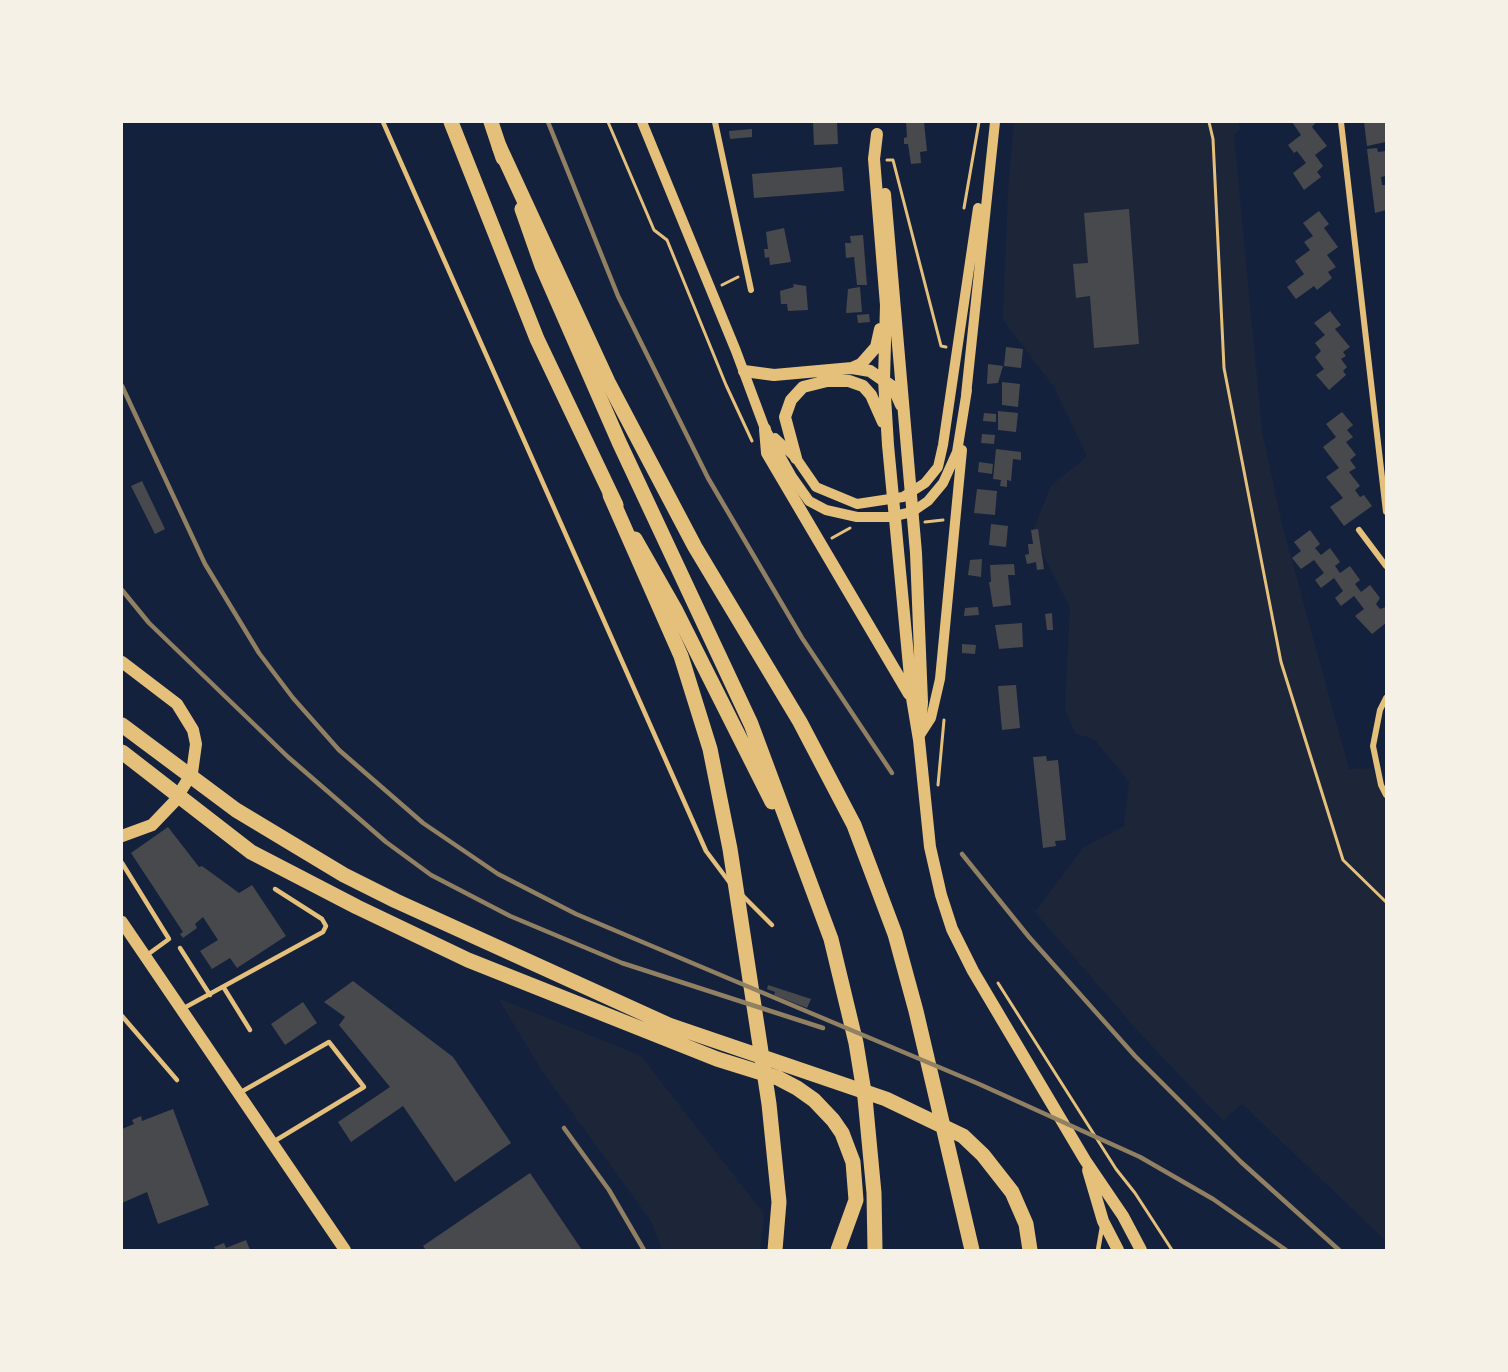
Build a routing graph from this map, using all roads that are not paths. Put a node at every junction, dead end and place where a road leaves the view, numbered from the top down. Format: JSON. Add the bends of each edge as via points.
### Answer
{"nodes":[{"id":1,"x":383,"y":122,"type":"edge"},
{"id":2,"x":451,"y":122,"type":"edge"},
{"id":3,"x":491,"y":122,"type":"edge"},
{"id":4,"x":642,"y":122,"type":"edge"},
{"id":5,"x":715,"y":122,"type":"edge"},
{"id":6,"x":993,"y":122,"type":"edge"},
{"id":7,"x":1341,"y":122,"type":"edge"},
{"id":8,"x":876,"y":128,"type":"edge"},
{"id":9,"x":499,"y":146,"type":"junction"},
{"id":10,"x":752,"y":290,"type":"dead end"},
{"id":11,"x":886,"y":305,"type":"junction"},
{"id":12,"x":852,"y":368,"type":"junction"},
{"id":13,"x":744,"y":370,"type":"junction"},
{"id":14,"x":884,"y":380,"type":"junction"},
{"id":15,"x":967,"y":390,"type":"junction"},
{"id":16,"x":905,"y":414,"type":"junction"},
{"id":17,"x":765,"y":429,"type":"junction"},
{"id":18,"x":888,"y":445,"type":"junction"},
{"id":19,"x":796,"y":458,"type":"junction"},
{"id":20,"x":610,"y":495,"type":"junction"},
{"id":21,"x":1386,"y":512,"type":"edge"},
{"id":22,"x":1359,"y":530,"type":"dead end"},
{"id":23,"x":1386,"y":566,"type":"edge"},
{"id":24,"x":122,"y":662,"type":"edge"},
{"id":25,"x":912,"y":698,"type":"junction"},
{"id":26,"x":1386,"y":698,"type":"edge"},
{"id":27,"x":122,"y":725,"type":"edge"},
{"id":28,"x":920,"y":738,"type":"junction"},
{"id":29,"x":122,"y":752,"type":"edge"},
{"id":30,"x":1386,"y":795,"type":"edge"},
{"id":31,"x":122,"y":836,"type":"edge"},
{"id":32,"x":122,"y":863,"type":"edge"},
{"id":33,"x":809,"y":878,"type":"junction"},
{"id":34,"x":275,"y":889,"type":"dead end"},
{"id":35,"x":122,"y":922,"type":"edge"},
{"id":36,"x":772,"y":925,"type":"dead end"},
{"id":37,"x":180,"y":948,"type":"dead end"},
{"id":38,"x":145,"y":957,"type":"junction"},
{"id":39,"x":224,"y":988,"type":"junction"},
{"id":40,"x":210,"y":995,"type":"junction"},
{"id":41,"x":180,"y":1010,"type":"junction"},
{"id":42,"x":122,"y":1016,"type":"edge"},
{"id":43,"x":250,"y":1030,"type":"dead end"},
{"id":44,"x":177,"y":1080,"type":"dead end"},
{"id":45,"x":238,"y":1094,"type":"junction"},
{"id":46,"x":271,"y":1143,"type":"junction"},
{"id":47,"x":1085,"y":1160,"type":"junction"},
{"id":48,"x":1103,"y":1221,"type":"junction"},
{"id":49,"x":345,"y":1251,"type":"edge"},
{"id":50,"x":775,"y":1251,"type":"edge"},
{"id":51,"x":838,"y":1251,"type":"edge"},
{"id":52,"x":875,"y":1251,"type":"edge"},
{"id":53,"x":972,"y":1251,"type":"edge"},
{"id":54,"x":1030,"y":1251,"type":"edge"},
{"id":55,"x":1098,"y":1251,"type":"edge"},
{"id":56,"x":1118,"y":1251,"type":"edge"},
{"id":57,"x":1142,"y":1251,"type":"edge"}],
"edges":[{"from":1,"to":36,"type":"lane","via":[[706,851],[719,872]]},
{"from":2,"to":20,"type":"main road","via":[[537,339]]},
{"from":3,"to":9,"type":"main road"},
{"from":4,"to":13,"type":"street"},
{"from":5,"to":10,"type":"street"},
{"from":6,"to":15,"type":"street"},
{"from":6,"to":19,"type":"street","via":[[938,467],[925,483],[903,497],[857,504],[816,487]]},
{"from":7,"to":21,"type":"street"},
{"from":8,"to":11,"type":"main road","via":[[874,159]]},
{"from":8,"to":16,"type":"main road"},
{"from":9,"to":33,"type":"main road","via":[[542,266],[751,724]]},
{"from":9,"to":53,"type":"main road","via":[[619,403],[695,547],[800,722],[854,825],[895,934]]},
{"from":11,"to":12,"type":"main road","via":[[876,347]]},
{"from":11,"to":14,"type":"main road"},
{"from":12,"to":13,"type":"main road","via":[[774,375]]},
{"from":12,"to":14,"type":"main road","via":[[870,371]]},
{"from":13,"to":17,"type":"street"},
{"from":14,"to":16,"type":"main road","via":[[893,387]]},
{"from":14,"to":18,"type":"main road"},
{"from":15,"to":17,"type":"street","via":[[952,467],[928,501],[912,512],[890,517],[842,516],[818,507],[792,477]]},
{"from":15,"to":28,"type":"street","via":[[940,679],[931,718]]},
{"from":16,"to":28,"type":"main road","via":[[919,597]]},
{"from":17,"to":19,"type":"street"},
{"from":17,"to":25,"type":"main road","via":[[766,453]]},
{"from":18,"to":19,"type":"main road","via":[[872,394],[849,381],[827,381],[803,387],[791,400],[785,417]]},
{"from":18,"to":25,"type":"main road"},
{"from":20,"to":33,"type":"main road","via":[[676,611]]},
{"from":20,"to":50,"type":"main road","via":[[681,656],[710,749],[730,849],[769,1104],[779,1202]]},
{"from":22,"to":23,"type":"street"},
{"from":24,"to":31,"type":"main road","via":[[177,704],[193,730],[196,755],[192,773],[174,802],[152,825]]},
{"from":25,"to":28,"type":"main road"},
{"from":26,"to":30,"type":"street","via":[[1373,746],[1380,785]]},
{"from":27,"to":54,"type":"main road","via":[[236,810],[344,875],[468,936],[669,1025],[886,1099],[963,1136],[1012,1192],[1026,1224]]},
{"from":28,"to":47,"type":"main road","via":[[930,847],[952,929]]},
{"from":29,"to":51,"type":"main road","via":[[251,852],[357,907],[468,960],[717,1059],[778,1078],[813,1100],[842,1133],[855,1172],[856,1200]]},
{"from":32,"to":38,"type":"lane","via":[[169,939]]},
{"from":33,"to":52,"type":"main road","via":[[831,939],[856,1043],[870,1140]]},
{"from":34,"to":39,"type":"lane","via":[[322,919],[326,926],[323,932]]},
{"from":35,"to":38,"type":"main road"},
{"from":37,"to":40,"type":"lane"},
{"from":38,"to":41,"type":"main road"},
{"from":39,"to":40,"type":"lane"},
{"from":39,"to":43,"type":"lane"},
{"from":40,"to":41,"type":"lane"},
{"from":41,"to":45,"type":"main road"},
{"from":42,"to":44,"type":"lane"},
{"from":45,"to":46,"type":"main road"},
{"from":45,"to":46,"type":"lane","via":[[329,1042],[364,1087]]},
{"from":46,"to":49,"type":"main road"},
{"from":47,"to":48,"type":"main road"},
{"from":47,"to":57,"type":"main road","via":[[1124,1216]]},
{"from":48,"to":55,"type":"lane"},
{"from":48,"to":56,"type":"main road"}]}
